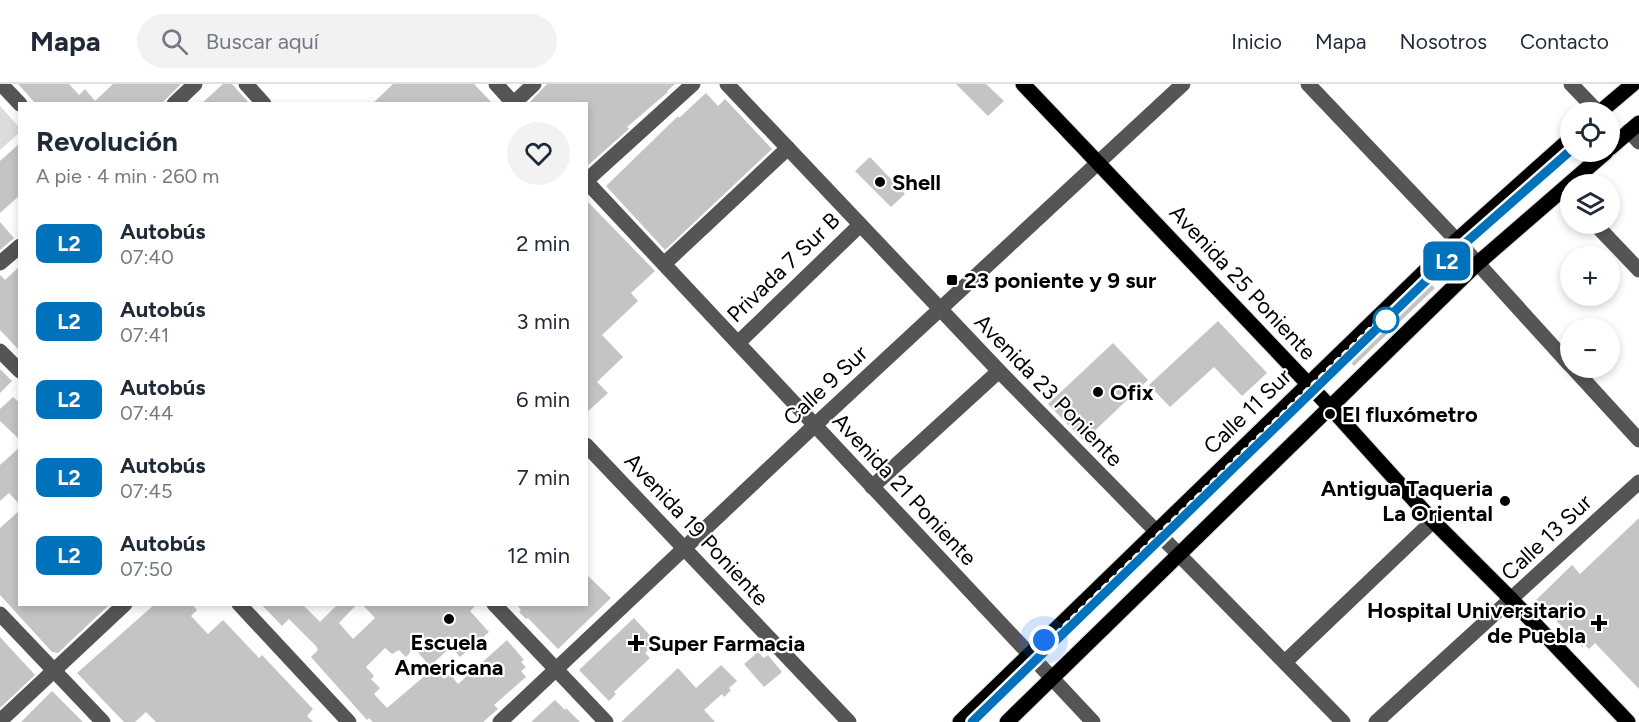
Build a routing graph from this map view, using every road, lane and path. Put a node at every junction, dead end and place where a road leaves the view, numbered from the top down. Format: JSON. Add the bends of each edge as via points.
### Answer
{"nodes":[{"id":1,"x":1,"y":84,"type":"edge"},
{"id":2,"x":195,"y":84,"type":"edge"},
{"id":3,"x":246,"y":84,"type":"edge"},
{"id":4,"x":496,"y":84,"type":"edge"},
{"id":5,"x":534,"y":84,"type":"edge"},
{"id":6,"x":693,"y":84,"type":"edge"},
{"id":7,"x":727,"y":84,"type":"edge"},
{"id":8,"x":1023,"y":84,"type":"edge"},
{"id":9,"x":1183,"y":84,"type":"edge"},
{"id":10,"x":1308,"y":84,"type":"edge"},
{"id":11,"x":1571,"y":84,"type":"edge"},
{"id":12,"x":1633,"y":84,"type":"edge"},
{"id":13,"x":18,"y":102,"type":"edge"},
{"id":14,"x":176,"y":102,"type":"edge"},
{"id":15,"x":262,"y":102,"type":"edge"},
{"id":16,"x":513,"y":102,"type":"edge"},
{"id":17,"x":515,"y":102,"type":"edge"},
{"id":18,"x":1589,"y":102,"type":"edge"},
{"id":19,"x":1611,"y":102,"type":"edge"},
{"id":20,"x":1636,"y":132,"type":"edge"},
{"id":21,"x":1620,"y":142,"type":"edge"},
{"id":22,"x":788,"y":148,"type":"junction"},
{"id":23,"x":1560,"y":148,"type":"edge"},
{"id":24,"x":1596,"y":162,"type":"edge"},
{"id":25,"x":1098,"y":163,"type":"junction"},
{"id":26,"x":1585,"y":174,"type":"edge"},
{"id":27,"x":588,"y":180,"type":"edge"},
{"id":28,"x":588,"y":182,"type":"edge"},
{"id":29,"x":1560,"y":199,"type":"edge"},
{"id":30,"x":861,"y":225,"type":"junction"},
{"id":31,"x":1605,"y":234,"type":"edge"},
{"id":32,"x":1456,"y":240,"type":"junction"},
{"id":33,"x":18,"y":248,"type":"edge"},
{"id":34,"x":1478,"y":263,"type":"junction"},
{"id":35,"x":0,"y":264,"type":"edge"},
{"id":36,"x":664,"y":264,"type":"junction"},
{"id":37,"x":1639,"y":270,"type":"edge"},
{"id":38,"x":941,"y":309,"type":"junction"},
{"id":39,"x":738,"y":343,"type":"junction"},
{"id":40,"x":0,"y":351,"type":"edge"},
{"id":41,"x":1560,"y":353,"type":"edge"},
{"id":42,"x":18,"y":370,"type":"edge"},
{"id":43,"x":999,"y":371,"type":"junction"},
{"id":44,"x":1583,"y":378,"type":"edge"},
{"id":45,"x":1308,"y":384,"type":"junction"},
{"id":46,"x":1330,"y":407,"type":"junction"},
{"id":47,"x":815,"y":425,"type":"junction"},
{"id":48,"x":1639,"y":440,"type":"edge"},
{"id":49,"x":588,"y":447,"type":"edge"},
{"id":50,"x":1639,"y":482,"type":"edge"},
{"id":51,"x":872,"y":487,"type":"junction"},
{"id":52,"x":1433,"y":521,"type":"junction"},
{"id":53,"x":1155,"y":532,"type":"junction"},
{"id":54,"x":685,"y":549,"type":"junction"},
{"id":55,"x":1178,"y":555,"type":"junction"},
{"id":56,"x":1511,"y":599,"type":"junction"},
{"id":57,"x":123,"y":606,"type":"edge"},
{"id":58,"x":241,"y":606,"type":"edge"},
{"id":59,"x":496,"y":606,"type":"edge"},
{"id":60,"x":0,"y":614,"type":"edge"},
{"id":61,"x":1029,"y":655,"type":"junction"},
{"id":62,"x":1285,"y":662,"type":"junction"},
{"id":63,"x":556,"y":669,"type":"junction"},
{"id":64,"x":53,"y":670,"type":"junction"},
{"id":65,"x":1051,"y":678,"type":"junction"},
{"id":66,"x":0,"y":721,"type":"edge"},
{"id":67,"x":103,"y":722,"type":"edge"},
{"id":68,"x":349,"y":722,"type":"edge"},
{"id":69,"x":501,"y":722,"type":"edge"},
{"id":70,"x":606,"y":722,"type":"edge"},
{"id":71,"x":849,"y":722,"type":"edge"},
{"id":72,"x":960,"y":722,"type":"edge"},
{"id":73,"x":1007,"y":722,"type":"edge"},
{"id":74,"x":1093,"y":722,"type":"edge"},
{"id":75,"x":1344,"y":722,"type":"edge"},
{"id":76,"x":1376,"y":722,"type":"edge"},
{"id":77,"x":1628,"y":722,"type":"edge"}],
"edges":[{"from":1,"to":13,"type":"street"},
{"from":2,"to":14,"type":"street"},
{"from":3,"to":15,"type":"street"},
{"from":4,"to":16,"type":"street"},
{"from":5,"to":17,"type":"street"},
{"from":6,"to":27,"type":"street"},
{"from":7,"to":22,"type":"street","name":"Avenida 23 Poniente"},
{"from":8,"to":25,"type":"main road","name":"Avenida 25 Poniente"},
{"from":9,"to":25,"type":"street","name":"Calle 9 Sur"},
{"from":10,"to":32,"type":"street"},
{"from":11,"to":18,"type":"street"},
{"from":12,"to":19,"type":"main road"},
{"from":20,"to":21,"type":"main road"},
{"from":22,"to":30,"type":"street","name":"Avenida 23 Poniente"},
{"from":22,"to":36,"type":"street"},
{"from":23,"to":32,"type":"main road","name":"Calle 11 Sur"},
{"from":24,"to":26,"type":"main road"},
{"from":25,"to":38,"type":"street","name":"Calle 9 Sur"},
{"from":25,"to":45,"type":"main road","name":"Avenida 25 Poniente"},
{"from":28,"to":36,"type":"street","name":"Avenida 21 Poniente"},
{"from":29,"to":34,"type":"main road"},
{"from":30,"to":38,"type":"street","name":"Avenida 23 Poniente"},
{"from":30,"to":39,"type":"street","name":"Privada 7 Sur B"},
{"from":31,"to":37,"type":"street"},
{"from":32,"to":34,"type":"street"},
{"from":32,"to":45,"type":"main road","name":"Calle 11 Sur"},
{"from":33,"to":35,"type":"street"},
{"from":34,"to":41,"type":"street"},
{"from":34,"to":46,"type":"main road"},
{"from":36,"to":39,"type":"street","name":"Avenida 21 Poniente"},
{"from":38,"to":43,"type":"street","name":"Avenida 23 Poniente"},
{"from":38,"to":47,"type":"street","name":"Calle 9 Sur"},
{"from":39,"to":47,"type":"street","name":"Avenida 21 Poniente"},
{"from":40,"to":42,"type":"street"},
{"from":43,"to":51,"type":"street"},
{"from":43,"to":53,"type":"street","name":"Avenida 23 Poniente"},
{"from":44,"to":48,"type":"street"},
{"from":45,"to":46,"type":"main road","name":"Avenida 25 Poniente"},
{"from":45,"to":53,"type":"main road","name":"Calle 11 Sur"},
{"from":46,"to":52,"type":"main road","name":"Avenida 25 Poniente"},
{"from":46,"to":55,"type":"main road"},
{"from":47,"to":51,"type":"street","name":"Avenida 21 Poniente"},
{"from":47,"to":54,"type":"street","name":"Calle 9 Sur"},
{"from":49,"to":54,"type":"street","name":"Avenida 19 Poniente"},
{"from":50,"to":56,"type":"street","name":"Calle 13 Sur"},
{"from":51,"to":61,"type":"street","name":"Avenida 21 Poniente"},
{"from":52,"to":56,"type":"main road","name":"Avenida 25 Poniente"},
{"from":52,"to":62,"type":"street"},
{"from":53,"to":55,"type":"street","name":"Avenida 23 Poniente"},
{"from":53,"to":61,"type":"main road","name":"Calle 11 Sur"},
{"from":54,"to":63,"type":"street","name":"Calle 9 Sur"},
{"from":54,"to":71,"type":"street","name":"Avenida 19 Poniente"},
{"from":55,"to":62,"type":"street","name":"Avenida 23 Poniente"},
{"from":55,"to":65,"type":"main road"},
{"from":56,"to":76,"type":"street","name":"Calle 13 Sur"},
{"from":56,"to":77,"type":"main road","name":"Avenida 25 Poniente"},
{"from":57,"to":64,"type":"street"},
{"from":58,"to":68,"type":"street"},
{"from":59,"to":63,"type":"street"},
{"from":60,"to":64,"type":"street"},
{"from":61,"to":65,"type":"street","name":"Avenida 21 Poniente"},
{"from":61,"to":72,"type":"main road","name":"Calle 11 Sur"},
{"from":62,"to":75,"type":"street","name":"Avenida 23 Poniente"},
{"from":63,"to":69,"type":"street","name":"Calle 9 Sur"},
{"from":63,"to":70,"type":"street"},
{"from":64,"to":66,"type":"street"},
{"from":64,"to":67,"type":"street"},
{"from":65,"to":73,"type":"main road"},
{"from":65,"to":74,"type":"street","name":"Avenida 21 Poniente"}]}
